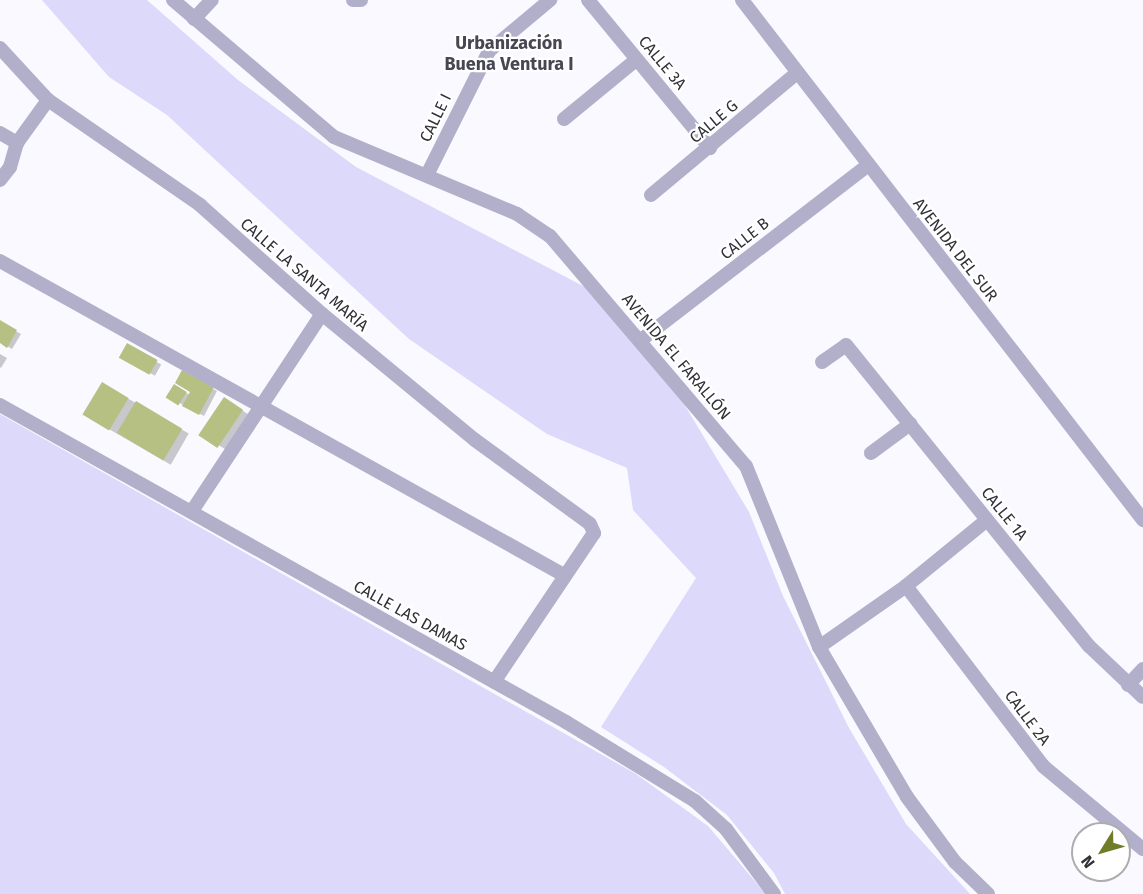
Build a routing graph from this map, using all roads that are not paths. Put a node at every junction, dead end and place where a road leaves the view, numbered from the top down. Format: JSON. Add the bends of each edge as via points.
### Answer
{"nodes":[{"id":1,"x":173,"y":0,"type":"edge"},
{"id":2,"x":212,"y":0,"type":"edge"},
{"id":3,"x":353,"y":0,"type":"edge"},
{"id":4,"x":360,"y":0,"type":"edge"},
{"id":5,"x":550,"y":0,"type":"edge"},
{"id":6,"x":588,"y":0,"type":"edge"},
{"id":7,"x":742,"y":0,"type":"edge"},
{"id":8,"x":194,"y":19,"type":"junction"},
{"id":9,"x":0,"y":48,"type":"edge"},
{"id":10,"x":637,"y":59,"type":"junction"},
{"id":11,"x":797,"y":73,"type":"junction"},
{"id":12,"x":48,"y":100,"type":"junction"},
{"id":13,"x":564,"y":118,"type":"dead end"},
{"id":14,"x":0,"y":133,"type":"edge"},
{"id":15,"x":17,"y":143,"type":"junction"},
{"id":16,"x":710,"y":148,"type":"junction"},
{"id":17,"x":868,"y":165,"type":"junction"},
{"id":18,"x":427,"y":175,"type":"junction"},
{"id":19,"x":0,"y":180,"type":"edge"},
{"id":20,"x":651,"y":195,"type":"dead end"},
{"id":21,"x":0,"y":261,"type":"edge"},
{"id":22,"x":322,"y":314,"type":"junction"},
{"id":23,"x":641,"y":340,"type":"junction"},
{"id":24,"x":822,"y":362,"type":"dead end"},
{"id":25,"x":0,"y":405,"type":"edge"},
{"id":26,"x":261,"y":408,"type":"junction"},
{"id":27,"x":910,"y":424,"type":"junction"},
{"id":28,"x":871,"y":453,"type":"dead end"},
{"id":29,"x":192,"y":511,"type":"junction"},
{"id":30,"x":987,"y":519,"type":"junction"},
{"id":31,"x":1143,"y":520,"type":"edge"},
{"id":32,"x":564,"y":575,"type":"junction"},
{"id":33,"x":906,"y":586,"type":"junction"},
{"id":34,"x":819,"y":647,"type":"junction"},
{"id":35,"x":1143,"y":669,"type":"edge"},
{"id":36,"x":494,"y":682,"type":"junction"},
{"id":37,"x":1128,"y":685,"type":"junction"},
{"id":38,"x":1143,"y":697,"type":"edge"},
{"id":39,"x":1143,"y":849,"type":"edge"},
{"id":40,"x":774,"y":894,"type":"edge"},
{"id":41,"x":988,"y":894,"type":"edge"}],
"edges":[{"from":1,"to":8,"type":"street","name":"AVENIDA EL FARALLÓN"},
{"from":2,"to":8,"type":"street"},
{"from":3,"to":4,"type":"street"},
{"from":5,"to":18,"type":"street","name":"CALLE I","via":[[489,51]]},
{"from":6,"to":10,"type":"street","name":"CALLE 3A"},
{"from":7,"to":11,"type":"street","name":"AVENIDA DEL SUR"},
{"from":8,"to":18,"type":"street","name":"AVENIDA EL FARALLÓN","via":[[334,137]]},
{"from":9,"to":12,"type":"street","name":"CALLE LA SANTA MARÍA"},
{"from":10,"to":13,"type":"street"},
{"from":10,"to":16,"type":"street","name":"CALLE 3A"},
{"from":11,"to":16,"type":"street","name":"CALLE G"},
{"from":11,"to":17,"type":"street","name":"AVENIDA DEL SUR"},
{"from":12,"to":15,"type":"street"},
{"from":12,"to":22,"type":"street","name":"CALLE LA SANTA MARÍA","via":[[200,205]]},
{"from":14,"to":15,"type":"street"},
{"from":15,"to":19,"type":"street","via":[[10,167]]},
{"from":16,"to":20,"type":"street","name":"CALLE G"},
{"from":17,"to":23,"type":"street","name":"CALLE B"},
{"from":17,"to":31,"type":"street","name":"AVENIDA DEL SUR"},
{"from":18,"to":23,"type":"street","name":"AVENIDA EL FARALLÓN","via":[[536,224]]},
{"from":21,"to":26,"type":"street"},
{"from":22,"to":26,"type":"street"},
{"from":22,"to":32,"type":"street","name":"CALLE LA SANTA MARÍA","via":[[476,440],[590,524],[594,533]]},
{"from":23,"to":34,"type":"street","name":"AVENIDA EL FARALLÓN","via":[[752,475]]},
{"from":24,"to":27,"type":"street","name":"CALLE 1A","via":[[846,345]]},
{"from":25,"to":29,"type":"street","name":"CALLE LAS DAMAS"},
{"from":26,"to":29,"type":"street"},
{"from":26,"to":32,"type":"street"},
{"from":27,"to":28,"type":"street"},
{"from":27,"to":30,"type":"street","name":"CALLE 1A"},
{"from":29,"to":36,"type":"street","name":"CALLE LAS DAMAS"},
{"from":30,"to":33,"type":"street"},
{"from":30,"to":37,"type":"street","name":"CALLE 1A","via":[[1089,646]]},
{"from":32,"to":36,"type":"street"},
{"from":33,"to":34,"type":"street"},
{"from":33,"to":39,"type":"street","name":"CALLE 2A","via":[[1043,766]]},
{"from":34,"to":41,"type":"street","name":"AVENIDA EL FARALLÓN","via":[[907,797],[955,862]]},
{"from":35,"to":37,"type":"street"},
{"from":36,"to":40,"type":"street","name":"CALLE LAS DAMAS","via":[[695,801],[726,829]]},
{"from":37,"to":38,"type":"street","name":"CALLE 1A"}]}
